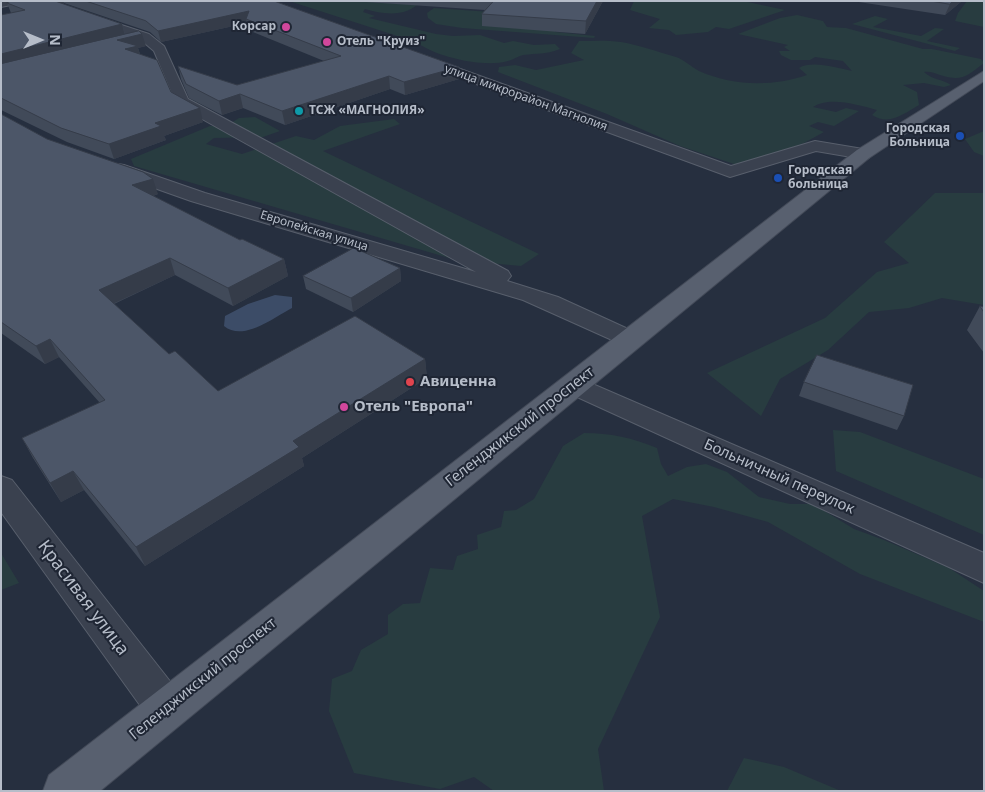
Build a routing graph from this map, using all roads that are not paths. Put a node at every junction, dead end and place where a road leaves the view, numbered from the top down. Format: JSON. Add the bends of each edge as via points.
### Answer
{"nodes":[{"id":1,"x":17,"y":1,"type":"edge"},
{"id":2,"x":1,"y":4,"type":"edge"},
{"id":3,"x":71,"y":11,"type":"edge"},
{"id":4,"x":145,"y":37,"type":"junction"},
{"id":5,"x":126,"y":42,"type":"edge"},
{"id":6,"x":414,"y":56,"type":"edge"},
{"id":7,"x":984,"y":75,"type":"edge"},
{"id":8,"x":862,"y":154,"type":"junction"},
{"id":9,"x":97,"y":161,"type":"edge"},
{"id":10,"x":531,"y":295,"type":"junction"},
{"id":11,"x":630,"y":339,"type":"junction"},
{"id":12,"x":574,"y":384,"type":"junction"},
{"id":13,"x":1,"y":488,"type":"edge"},
{"id":14,"x":984,"y":569,"type":"edge"},
{"id":15,"x":166,"y":708,"type":"junction"},
{"id":16,"x":65,"y":791,"type":"edge"}],
"edges":[{"from":1,"to":2,"type":"street"},
{"from":3,"to":4,"type":"street"},
{"from":4,"to":5,"type":"street"},
{"from":4,"to":10,"type":"street","via":[[160,49],[182,102],[474,260]]},
{"from":6,"to":8,"type":"street","name":"улица микрорайон Магнолия","via":[[730,172],[814,146]]},
{"from":7,"to":8,"type":"main road","name":"Геленджикский проспект"},
{"from":8,"to":11,"type":"main road","name":"Геленджикский проспект"},
{"from":9,"to":10,"type":"street","name":"Европейская улица","via":[[198,197]]},
{"from":10,"to":11,"type":"street","name":"Европейская улица"},
{"from":11,"to":12,"type":"main road","name":"Геленджикский проспект"},
{"from":12,"to":14,"type":"street","name":"Больничный переулок"},
{"from":12,"to":15,"type":"main road","name":"Геленджикский проспект"},
{"from":13,"to":15,"type":"street","name":"Красивая улица"},
{"from":15,"to":16,"type":"main road","name":"Геленджикский проспект"}]}
